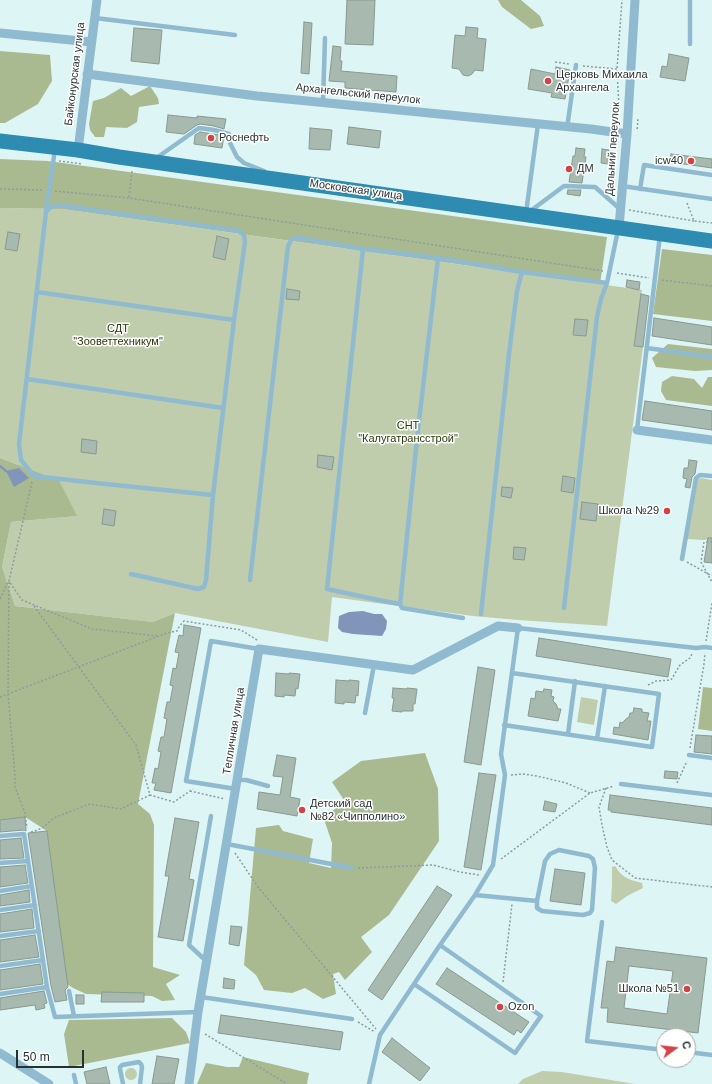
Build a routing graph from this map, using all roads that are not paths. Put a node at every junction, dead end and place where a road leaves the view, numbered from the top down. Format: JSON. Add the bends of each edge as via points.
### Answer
{"nodes":[{"id":1,"x":97,"y":0,"type":"edge"},
{"id":2,"x":635,"y":0,"type":"edge"},
{"id":3,"x":690,"y":0,"type":"edge"},
{"id":4,"x":95,"y":18,"type":"junction"},
{"id":5,"x":0,"y":33,"type":"edge"},
{"id":6,"x":235,"y":35,"type":"dead end"},
{"id":7,"x":325,"y":38,"type":"dead end"},
{"id":8,"x":91,"y":42,"type":"junction"},
{"id":9,"x":690,"y":44,"type":"dead end"},
{"id":10,"x":576,"y":65,"type":"road end"},
{"id":11,"x":88,"y":74,"type":"junction"},
{"id":12,"x":323,"y":102,"type":"junction"},
{"id":13,"x":538,"y":124,"type":"junction"},
{"id":14,"x":567,"y":128,"type":"junction"},
{"id":15,"x":627,"y":134,"type":"junction"},
{"id":16,"x":0,"y":141,"type":"edge"},
{"id":17,"x":54,"y":154,"type":"junction"},
{"id":18,"x":80,"y":157,"type":"junction"},
{"id":19,"x":151,"y":161,"type":"junction"},
{"id":20,"x":712,"y":175,"type":"edge"},
{"id":21,"x":286,"y":180,"type":"junction"},
{"id":22,"x":622,"y":186,"type":"junction"},
{"id":23,"x":640,"y":189,"type":"junction"},
{"id":24,"x":712,"y":200,"type":"edge"},
{"id":25,"x":620,"y":209,"type":"junction"},
{"id":26,"x":46,"y":212,"type":"junction"},
{"id":27,"x":526,"y":214,"type":"junction"},
{"id":28,"x":619,"y":227,"type":"junction"},
{"id":29,"x":660,"y":233,"type":"junction"},
{"id":30,"x":712,"y":241,"type":"edge"},
{"id":31,"x":363,"y":249,"type":"junction"},
{"id":32,"x":438,"y":258,"type":"junction"},
{"id":33,"x":522,"y":272,"type":"junction"},
{"id":34,"x":607,"y":283,"type":"junction"},
{"id":35,"x":37,"y":292,"type":"junction"},
{"id":36,"x":234,"y":320,"type":"junction"},
{"id":37,"x":647,"y":348,"type":"junction"},
{"id":38,"x":712,"y":357,"type":"edge"},
{"id":39,"x":27,"y":379,"type":"junction"},
{"id":40,"x":223,"y":408,"type":"junction"},
{"id":41,"x":637,"y":430,"type":"joint"},
{"id":42,"x":712,"y":440,"type":"edge"},
{"id":43,"x":712,"y":476,"type":"edge"},
{"id":44,"x":213,"y":495,"type":"junction"},
{"id":45,"x":682,"y":559,"type":"road end"},
{"id":46,"x":131,"y":574,"type":"dead end"},
{"id":47,"x":250,"y":580,"type":"dead end"},
{"id":48,"x":400,"y":604,"type":"junction"},
{"id":49,"x":564,"y":608,"type":"dead end"},
{"id":50,"x":481,"y":614,"type":"dead end"},
{"id":51,"x":463,"y":618,"type":"dead end"},
{"id":52,"x":518,"y":628,"type":"junction"},
{"id":53,"x":712,"y":648,"type":"edge"},
{"id":54,"x":263,"y":650,"type":"junction"},
{"id":55,"x":374,"y":665,"type":"junction"},
{"id":56,"x":512,"y":673,"type":"junction"},
{"id":57,"x":575,"y":682,"type":"junction"},
{"id":58,"x":605,"y":686,"type":"junction"},
{"id":59,"x":365,"y":714,"type":"dead end"},
{"id":60,"x":504,"y":725,"type":"junction"},
{"id":61,"x":568,"y":734,"type":"junction"},
{"id":62,"x":597,"y":739,"type":"junction"},
{"id":63,"x":689,"y":755,"type":"road end"},
{"id":64,"x":712,"y":758,"type":"edge"},
{"id":65,"x":621,"y":784,"type":"road end"},
{"id":66,"x":237,"y":785,"type":"junction"},
{"id":67,"x":268,"y":786,"type":"dead end"},
{"id":68,"x":712,"y":795,"type":"edge"},
{"id":69,"x":211,"y":816,"type":"dead end"},
{"id":70,"x":0,"y":836,"type":"edge"},
{"id":71,"x":227,"y":844,"type":"junction"},
{"id":72,"x":28,"y":861,"type":"junction"},
{"id":73,"x":0,"y":863,"type":"edge"},
{"id":74,"x":352,"y":868,"type":"road end"},
{"id":75,"x":32,"y":886,"type":"junction"},
{"id":76,"x":0,"y":891,"type":"edge"},
{"id":77,"x":475,"y":895,"type":"junction"},
{"id":78,"x":538,"y":901,"type":"junction"},
{"id":79,"x":35,"y":905,"type":"junction"},
{"id":80,"x":0,"y":910,"type":"edge"},
{"id":81,"x":602,"y":922,"type":"dead end"},
{"id":82,"x":39,"y":931,"type":"junction"},
{"id":83,"x":0,"y":936,"type":"edge"},
{"id":84,"x":440,"y":945,"type":"junction"},
{"id":85,"x":208,"y":957,"type":"junction"},
{"id":86,"x":43,"y":960,"type":"junction"},
{"id":87,"x":0,"y":966,"type":"edge"},
{"id":88,"x":414,"y":984,"type":"junction"},
{"id":89,"x":47,"y":987,"type":"junction"},
{"id":90,"x":69,"y":991,"type":"dead end"},
{"id":91,"x":0,"y":994,"type":"edge"},
{"id":92,"x":201,"y":998,"type":"junction"},
{"id":93,"x":198,"y":1012,"type":"junction"},
{"id":94,"x":74,"y":1016,"type":"junction"},
{"id":95,"x":352,"y":1019,"type":"road end"},
{"id":96,"x":656,"y":1049,"type":"edge"},
{"id":97,"x":0,"y":1053,"type":"edge"},
{"id":98,"x":696,"y":1053,"type":"edge"},
{"id":99,"x":712,"y":1055,"type":"edge"},
{"id":100,"x":74,"y":1075,"type":"dead end"},
{"id":101,"x":49,"y":1084,"type":"edge"},
{"id":102,"x":76,"y":1084,"type":"edge"},
{"id":103,"x":123,"y":1084,"type":"edge"},
{"id":104,"x":140,"y":1084,"type":"edge"},
{"id":105,"x":189,"y":1084,"type":"edge"},
{"id":106,"x":369,"y":1084,"type":"edge"}],
"edges":[{"from":1,"to":4,"type":"street","name":"Байконурская улица"},
{"from":2,"to":15,"type":"street","name":"Дальний переулок"},
{"from":3,"to":9,"type":"lane"},
{"from":4,"to":6,"type":"lane"},
{"from":4,"to":8,"type":"street","name":"Байконурская улица"},
{"from":5,"to":8,"type":"street"},
{"from":7,"to":12,"type":"lane"},
{"from":8,"to":11,"type":"street","name":"Байконурская улица"},
{"from":10,"to":14,"type":"lane"},
{"from":11,"to":12,"type":"street","name":"Архангельский переулок"},
{"from":11,"to":18,"type":"street","name":"Байконурская улица"},
{"from":12,"to":13,"type":"street","name":"Архангельский переулок"},
{"from":13,"to":14,"type":"street","name":"Архангельский переулок"},
{"from":13,"to":27,"type":"lane"},
{"from":14,"to":15,"type":"street","name":"Архангельский переулок"},
{"from":15,"to":22,"type":"street","name":"Дальний переулок"},
{"from":16,"to":17,"type":"main road","name":"Московская улица"},
{"from":17,"to":18,"type":"main road","name":"Московская улица"},
{"from":17,"to":26,"type":"lane"},
{"from":18,"to":19,"type":"main road","name":"Московская улица"},
{"from":19,"to":21,"type":"main road","name":"Московская улица"},
{"from":19,"to":21,"type":"lane","via":[[199,128],[214,130],[229,134],[236,157],[244,163]]},
{"from":20,"to":23,"type":"lane","via":[[644,165]]},
{"from":21,"to":27,"type":"main road","name":"Московская улица"},
{"from":22,"to":23,"type":"lane"},
{"from":22,"to":25,"type":"street","name":"Дальний переулок"},
{"from":23,"to":24,"type":"lane"},
{"from":25,"to":27,"type":"lane","via":[[595,187],[564,186]]},
{"from":25,"to":28,"type":"street","name":"Дальний переулок"},
{"from":26,"to":35,"type":"lane"},
{"from":26,"to":36,"type":"lane","via":[[58,205],[239,231],[244,235],[245,242]]},
{"from":27,"to":28,"type":"main road","name":"Московская улица"},
{"from":28,"to":29,"type":"main road","name":"Московская улица"},
{"from":28,"to":34,"type":"lane"},
{"from":29,"to":30,"type":"main road","name":"Московская улица"},
{"from":29,"to":37,"type":"lane"},
{"from":31,"to":32,"type":"lane"},
{"from":31,"to":47,"type":"lane","via":[[299,238],[292,239],[288,246]]},
{"from":31,"to":48,"type":"lane","via":[[326,589]]},
{"from":32,"to":33,"type":"lane"},
{"from":32,"to":48,"type":"lane"},
{"from":33,"to":34,"type":"lane"},
{"from":33,"to":50,"type":"lane","via":[[510,346]]},
{"from":34,"to":49,"type":"lane","via":[[597,317]]},
{"from":35,"to":36,"type":"lane"},
{"from":35,"to":39,"type":"lane"},
{"from":36,"to":40,"type":"lane"},
{"from":37,"to":38,"type":"lane"},
{"from":37,"to":41,"type":"lane"},
{"from":39,"to":40,"type":"lane"},
{"from":39,"to":44,"type":"lane","via":[[19,444],[20,460],[34,476]]},
{"from":40,"to":44,"type":"lane"},
{"from":41,"to":42,"type":"street"},
{"from":43,"to":45,"type":"lane","via":[[700,475],[696,478]]},
{"from":44,"to":46,"type":"lane","via":[[204,587],[198,589]]},
{"from":48,"to":51,"type":"lane","via":[[402,608]]},
{"from":52,"to":53,"type":"lane"},
{"from":52,"to":55,"type":"street","via":[[498,626],[413,670]]},
{"from":52,"to":56,"type":"lane"},
{"from":54,"to":55,"type":"street"},
{"from":54,"to":66,"type":"street","name":"Тепличная улица"},
{"from":54,"to":66,"type":"lane","via":[[211,641],[186,781]]},
{"from":55,"to":59,"type":"lane"},
{"from":56,"to":57,"type":"lane"},
{"from":56,"to":60,"type":"lane"},
{"from":57,"to":58,"type":"lane"},
{"from":57,"to":61,"type":"lane"},
{"from":58,"to":62,"type":"lane"},
{"from":58,"to":62,"type":"lane","via":[[659,694],[652,747]]},
{"from":60,"to":61,"type":"lane"},
{"from":60,"to":77,"type":"lane","via":[[500,754],[505,776],[493,865]]},
{"from":61,"to":62,"type":"lane"},
{"from":63,"to":64,"type":"lane"},
{"from":65,"to":68,"type":"lane"},
{"from":66,"to":67,"type":"lane","via":[[246,780]]},
{"from":66,"to":71,"type":"street","name":"Тепличная улица"},
{"from":69,"to":85,"type":"lane","via":[[189,945],[203,958]]},
{"from":70,"to":72,"type":"lane","via":[[24,834]]},
{"from":71,"to":74,"type":"lane"},
{"from":71,"to":85,"type":"street","name":"Тепличная улица"},
{"from":72,"to":73,"type":"lane"},
{"from":72,"to":75,"type":"lane"},
{"from":75,"to":76,"type":"lane"},
{"from":75,"to":79,"type":"lane"},
{"from":77,"to":78,"type":"lane"},
{"from":77,"to":84,"type":"lane"},
{"from":78,"to":78,"type":"lane","via":[[537,908],[542,911],[583,915],[590,913],[595,868],[593,860],[588,856],[559,850],[550,854],[546,861]]},
{"from":79,"to":80,"type":"lane"},
{"from":79,"to":82,"type":"lane"},
{"from":81,"to":96,"type":"lane","via":[[588,1041]]},
{"from":82,"to":83,"type":"lane"},
{"from":82,"to":86,"type":"lane"},
{"from":84,"to":88,"type":"lane"},
{"from":84,"to":88,"type":"lane","via":[[541,1016],[514,1053]]},
{"from":85,"to":92,"type":"street","name":"Тепличная улица"},
{"from":86,"to":87,"type":"lane"},
{"from":86,"to":89,"type":"lane"},
{"from":88,"to":106,"type":"lane","via":[[380,1035]]},
{"from":89,"to":91,"type":"lane"},
{"from":89,"to":94,"type":"lane","via":[[55,1017]]},
{"from":90,"to":94,"type":"lane"},
{"from":92,"to":93,"type":"street","name":"Тепличная улица"},
{"from":92,"to":95,"type":"lane"},
{"from":93,"to":94,"type":"lane"},
{"from":93,"to":105,"type":"street","name":"Тепличная улица"},
{"from":97,"to":101,"type":"street"},
{"from":98,"to":99,"type":"lane"},
{"from":100,"to":102,"type":"lane"},
{"from":103,"to":104,"type":"lane","via":[[120,1067],[139,1062],[142,1064]]}]}
